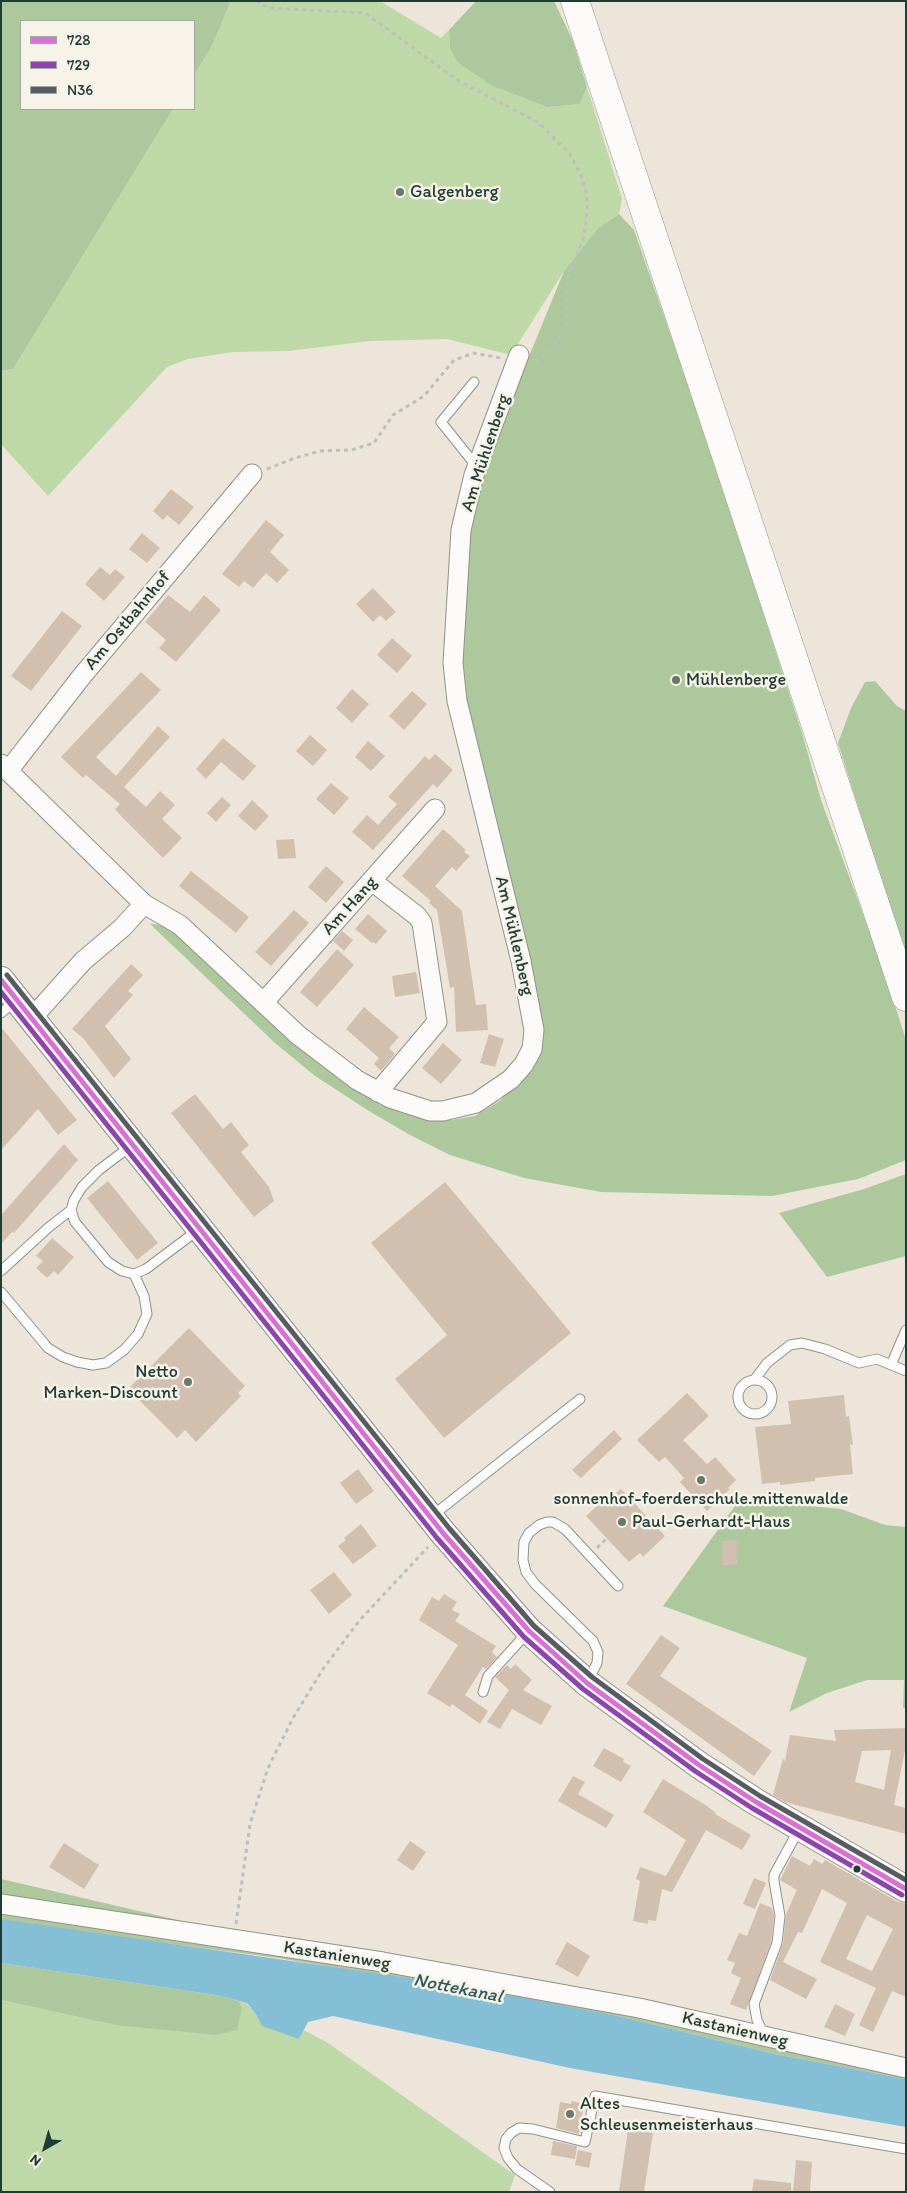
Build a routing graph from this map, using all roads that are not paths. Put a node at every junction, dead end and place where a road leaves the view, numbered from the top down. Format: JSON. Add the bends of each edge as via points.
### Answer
{"nodes":[{"id":1,"x":575,"y":1,"type":"edge"},
{"id":2,"x":518,"y":358,"type":"road end"},
{"id":3,"x":474,"y":382,"type":"dead end"},
{"id":4,"x":477,"y":468,"type":"junction"},
{"id":5,"x":252,"y":474,"type":"road end"},
{"id":6,"x":5,"y":767,"type":"edge"},
{"id":7,"x":435,"y":809,"type":"dead end"},
{"id":8,"x":372,"y":881,"type":"junction"},
{"id":9,"x":144,"y":904,"type":"junction"},
{"id":10,"x":1,"y":980,"type":"edge"},
{"id":11,"x":906,"y":997,"type":"edge"},
{"id":12,"x":263,"y":1003,"type":"junction"},
{"id":13,"x":17,"y":1010,"type":"edge"},
{"id":14,"x":378,"y":1092,"type":"junction"},
{"id":15,"x":133,"y":1144,"type":"junction"},
{"id":16,"x":71,"y":1210,"type":"junction"},
{"id":17,"x":200,"y":1228,"type":"junction"},
{"id":18,"x":1,"y":1271,"type":"edge"},
{"id":19,"x":134,"y":1274,"type":"junction"},
{"id":20,"x":1,"y":1292,"type":"edge"},
{"id":21,"x":906,"y":1330,"type":"edge"},
{"id":22,"x":891,"y":1364,"type":"junction"},
{"id":23,"x":906,"y":1371,"type":"edge"},
{"id":24,"x":755,"y":1379,"type":"junction"},
{"id":25,"x":580,"y":1399,"type":"dead end"},
{"id":26,"x":436,"y":1526,"type":"junction"},
{"id":27,"x":618,"y":1586,"type":"dead end"},
{"id":28,"x":529,"y":1631,"type":"junction"},
{"id":29,"x":587,"y":1683,"type":"junction"},
{"id":30,"x":483,"y":1692,"type":"dead end"},
{"id":31,"x":800,"y":1827,"type":"junction"},
{"id":32,"x":906,"y":1889,"type":"edge"},
{"id":33,"x":1,"y":1904,"type":"edge"},
{"id":34,"x":764,"y":2036,"type":"junction"},
{"id":35,"x":906,"y":2068,"type":"edge"},
{"id":36,"x":906,"y":2150,"type":"edge"},
{"id":37,"x":550,"y":2192,"type":"edge"}],
"edges":[{"from":1,"to":11,"type":"main road"},
{"from":2,"to":4,"type":"street","name":"Am Mühlenberg"},
{"from":3,"to":4,"type":"lane","via":[[441,422]]},
{"from":4,"to":14,"type":"street","name":"Am Mühlenberg","via":[[461,530],[453,663],[457,701],[530,1000],[534,1030],[532,1049],[510,1079],[476,1103],[461,1108],[430,1111]]},
{"from":5,"to":6,"type":"street","name":"Am Ostbahnhof"},
{"from":6,"to":9,"type":"street","name":"Am Ostbahnhof"},
{"from":7,"to":8,"type":"street","name":"Am Hang"},
{"from":8,"to":12,"type":"street","name":"Am Hang"},
{"from":8,"to":14,"type":"street","via":[[422,923],[436,1022]]},
{"from":9,"to":12,"type":"street","name":"Am Mühlenberg","via":[[180,925]]},
{"from":9,"to":13,"type":"street","via":[[84,961]]},
{"from":10,"to":13,"type":"main road"},
{"from":12,"to":14,"type":"street","name":"Am Mühlenberg","via":[[335,1064]]},
{"from":13,"to":15,"type":"main road"},
{"from":15,"to":16,"type":"lane","via":[[82,1187]]},
{"from":15,"to":17,"type":"main road"},
{"from":16,"to":18,"type":"lane"},
{"from":16,"to":19,"type":"lane","via":[[75,1222],[108,1262]]},
{"from":17,"to":19,"type":"lane"},
{"from":17,"to":26,"type":"main road"},
{"from":19,"to":20,"type":"lane","via":[[144,1296],[147,1314],[138,1334],[124,1350],[106,1363],[99,1364],[77,1362],[48,1348]]},
{"from":21,"to":22,"type":"lane"},
{"from":22,"to":23,"type":"lane"},
{"from":22,"to":24,"type":"lane","via":[[877,1359],[859,1363],[802,1343],[790,1345],[767,1363]]},
{"from":24,"to":24,"type":"lane","via":[[766,1382],[773,1398],[768,1409],[756,1414],[741,1408],[738,1397],[744,1383]]},
{"from":25,"to":26,"type":"lane"},
{"from":26,"to":28,"type":"main road"},
{"from":27,"to":29,"type":"lane","via":[[565,1529],[554,1522],[539,1525],[524,1542],[526,1572],[593,1641],[598,1652],[597,1663]]},
{"from":28,"to":29,"type":"main road"},
{"from":28,"to":30,"type":"lane","via":[[488,1676]]},
{"from":29,"to":31,"type":"main road","via":[[735,1789]]},
{"from":31,"to":32,"type":"main road"},
{"from":31,"to":34,"type":"lane","via":[[774,1875],[780,1916],[777,1943],[754,2004]]},
{"from":33,"to":34,"type":"street","name":"Kastanienweg","via":[[382,1962],[639,2008]]},
{"from":34,"to":35,"type":"street","name":"Kastanienweg"},
{"from":36,"to":37,"type":"lane","via":[[595,2096],[585,2142],[519,2128],[506,2139],[504,2148],[508,2158]]}]}
